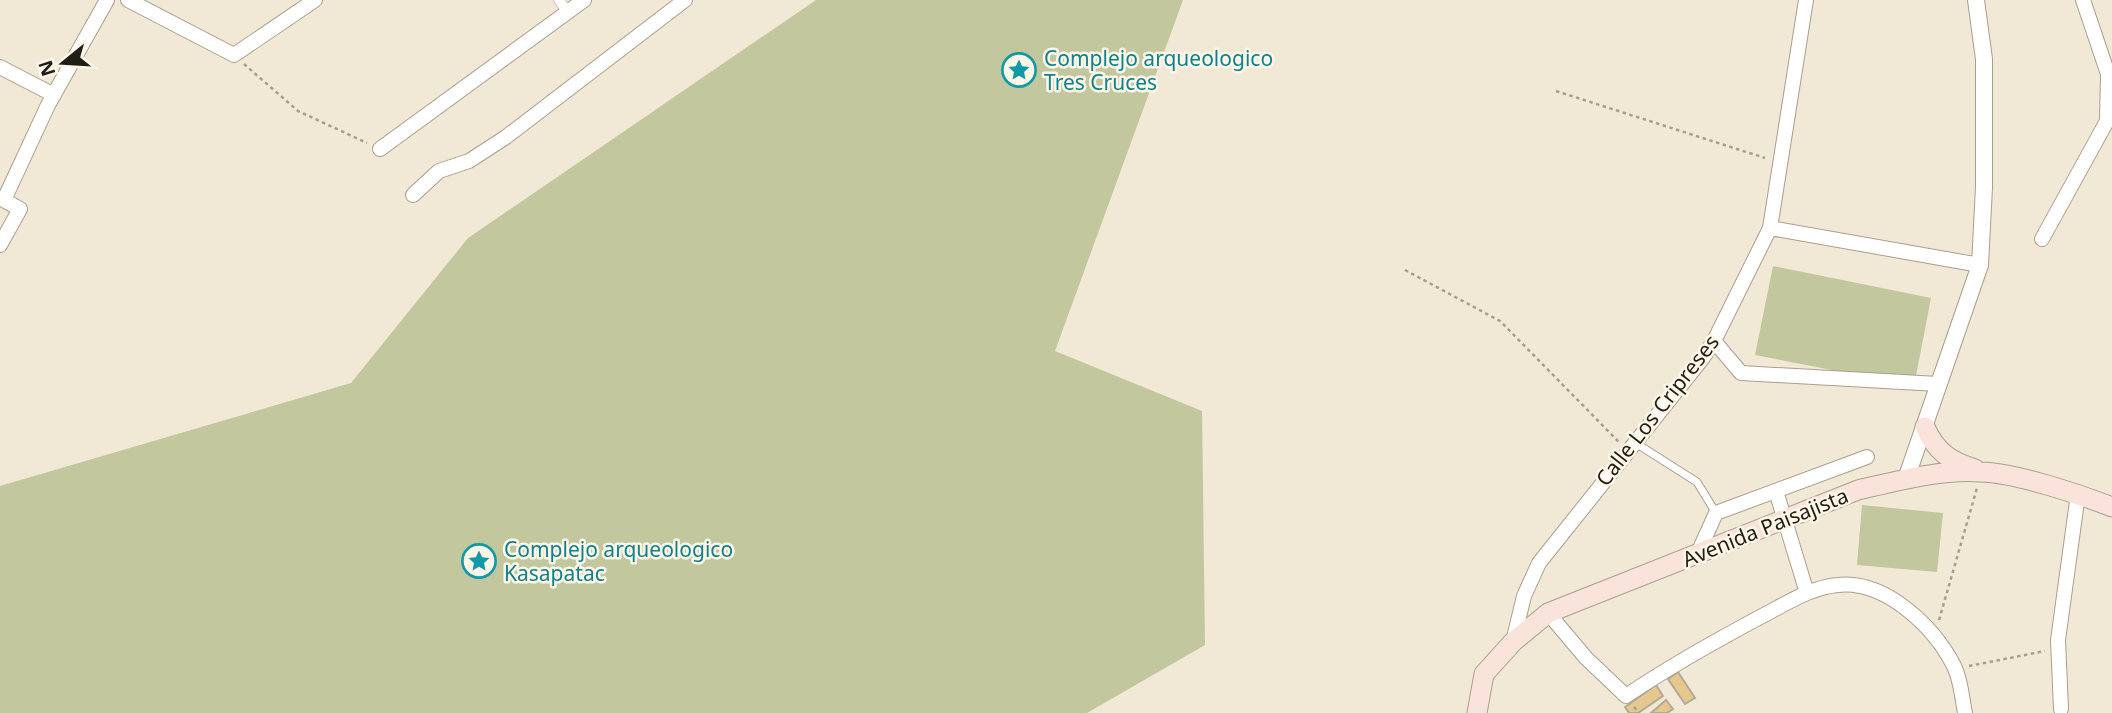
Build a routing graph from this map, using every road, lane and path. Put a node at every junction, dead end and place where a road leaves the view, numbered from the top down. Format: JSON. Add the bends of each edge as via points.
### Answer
{"nodes":[{"id":1,"x":107,"y":0,"type":"edge"},
{"id":2,"x":128,"y":0,"type":"edge"},
{"id":3,"x":315,"y":0,"type":"edge"},
{"id":4,"x":584,"y":0,"type":"edge"},
{"id":5,"x":685,"y":0,"type":"edge"},
{"id":6,"x":1806,"y":0,"type":"edge"},
{"id":7,"x":1976,"y":0,"type":"edge"},
{"id":8,"x":2083,"y":0,"type":"edge"},
{"id":9,"x":563,"y":6,"type":"edge"},
{"id":10,"x":234,"y":55,"type":"junction"},
{"id":11,"x":0,"y":67,"type":"edge"},
{"id":12,"x":1556,"y":91,"type":"dead end"},
{"id":13,"x":54,"y":94,"type":"junction"},
{"id":14,"x":380,"y":149,"type":"joint"},
{"id":15,"x":1779,"y":163,"type":"junction"},
{"id":16,"x":413,"y":195,"type":"dead end"},
{"id":17,"x":2,"y":199,"type":"edge"},
{"id":18,"x":1770,"y":228,"type":"junction"},
{"id":19,"x":2042,"y":239,"type":"dead end"},
{"id":20,"x":0,"y":245,"type":"edge"},
{"id":21,"x":1980,"y":265,"type":"junction"},
{"id":22,"x":1405,"y":270,"type":"dead end"},
{"id":23,"x":1714,"y":341,"type":"junction"},
{"id":24,"x":1938,"y":384,"type":"junction"},
{"id":25,"x":1925,"y":427,"type":"junction"},
{"id":26,"x":1630,"y":446,"type":"junction"},
{"id":27,"x":1867,"y":457,"type":"dead end"},
{"id":28,"x":1982,"y":471,"type":"junction"},
{"id":29,"x":1906,"y":479,"type":"junction"},
{"id":30,"x":1776,"y":491,"type":"junction"},
{"id":31,"x":2078,"y":494,"type":"junction"},
{"id":32,"x":2112,"y":507,"type":"edge"},
{"id":33,"x":1716,"y":513,"type":"junction"},
{"id":34,"x":1786,"y":517,"type":"junction"},
{"id":35,"x":1698,"y":554,"type":"junction"},
{"id":36,"x":1807,"y":593,"type":"junction"},
{"id":37,"x":1548,"y":613,"type":"junction"},
{"id":38,"x":1935,"y":634,"type":"junction"},
{"id":39,"x":2058,"y":640,"type":"junction"},
{"id":40,"x":1513,"y":642,"type":"junction"},
{"id":41,"x":1956,"y":669,"type":"junction"},
{"id":42,"x":2061,"y":709,"type":"dead end"},
{"id":43,"x":1477,"y":713,"type":"edge"},
{"id":44,"x":1965,"y":713,"type":"edge"}],
"edges":[{"from":1,"to":13,"type":"street"},
{"from":2,"to":10,"type":"street"},
{"from":3,"to":10,"type":"street"},
{"from":4,"to":9,"type":"street"},
{"from":5,"to":16,"type":"street","via":[[506,137],[469,161],[439,171]]},
{"from":6,"to":15,"type":"street","name":"Calle Los Cripreses"},
{"from":7,"to":21,"type":"street","via":[[1984,59]]},
{"from":8,"to":19,"type":"street","via":[[2108,74],[2107,121]]},
{"from":9,"to":14,"type":"street"},
{"from":10,"to":14,"type":"path","via":[[298,111]]},
{"from":11,"to":13,"type":"street"},
{"from":12,"to":15,"type":"path"},
{"from":13,"to":17,"type":"street"},
{"from":15,"to":18,"type":"street","name":"Calle Los Cripreses"},
{"from":17,"to":20,"type":"street","via":[[20,209]]},
{"from":18,"to":21,"type":"street"},
{"from":18,"to":23,"type":"street","name":"Calle Los Cripreses"},
{"from":21,"to":24,"type":"street"},
{"from":22,"to":26,"type":"path","via":[[1500,321]]},
{"from":23,"to":24,"type":"street","via":[[1741,373]]},
{"from":23,"to":26,"type":"street","name":"Calle Los Cripreses"},
{"from":24,"to":25,"type":"street"},
{"from":25,"to":28,"type":"main road","via":[[1932,443],[1950,461]]},
{"from":25,"to":29,"type":"street"},
{"from":26,"to":33,"type":"lane","via":[[1697,482]]},
{"from":26,"to":40,"type":"street","name":"Calle Los Cripreses","via":[[1539,563],[1524,596]]},
{"from":27,"to":30,"type":"street"},
{"from":28,"to":29,"type":"main road","name":"Avenida Paisajista"},
{"from":28,"to":31,"type":"main road","name":"Avenida Paisajista"},
{"from":28,"to":38,"type":"path"},
{"from":29,"to":34,"type":"main road","name":"Avenida Paisajista","via":[[1858,490]]},
{"from":30,"to":33,"type":"street"},
{"from":30,"to":34,"type":"street"},
{"from":31,"to":32,"type":"main road","name":"Avenida Paisajista"},
{"from":31,"to":39,"type":"street"},
{"from":33,"to":35,"type":"street"},
{"from":34,"to":35,"type":"main road","name":"Avenida Paisajista"},
{"from":34,"to":36,"type":"street"},
{"from":35,"to":37,"type":"main road","name":"Avenida Paisajista"},
{"from":36,"to":37,"type":"street","via":[[1717,640],[1626,696]]},
{"from":36,"to":38,"type":"street","via":[[1839,584],[1878,592]]},
{"from":37,"to":40,"type":"main road","name":"Avenida Paisajista"},
{"from":38,"to":41,"type":"street"},
{"from":39,"to":41,"type":"path","via":[[2047,650]]},
{"from":39,"to":42,"type":"street"},
{"from":40,"to":43,"type":"main road","name":"Avenida Paisajista","via":[[1484,674]]},
{"from":41,"to":44,"type":"street"}]}
